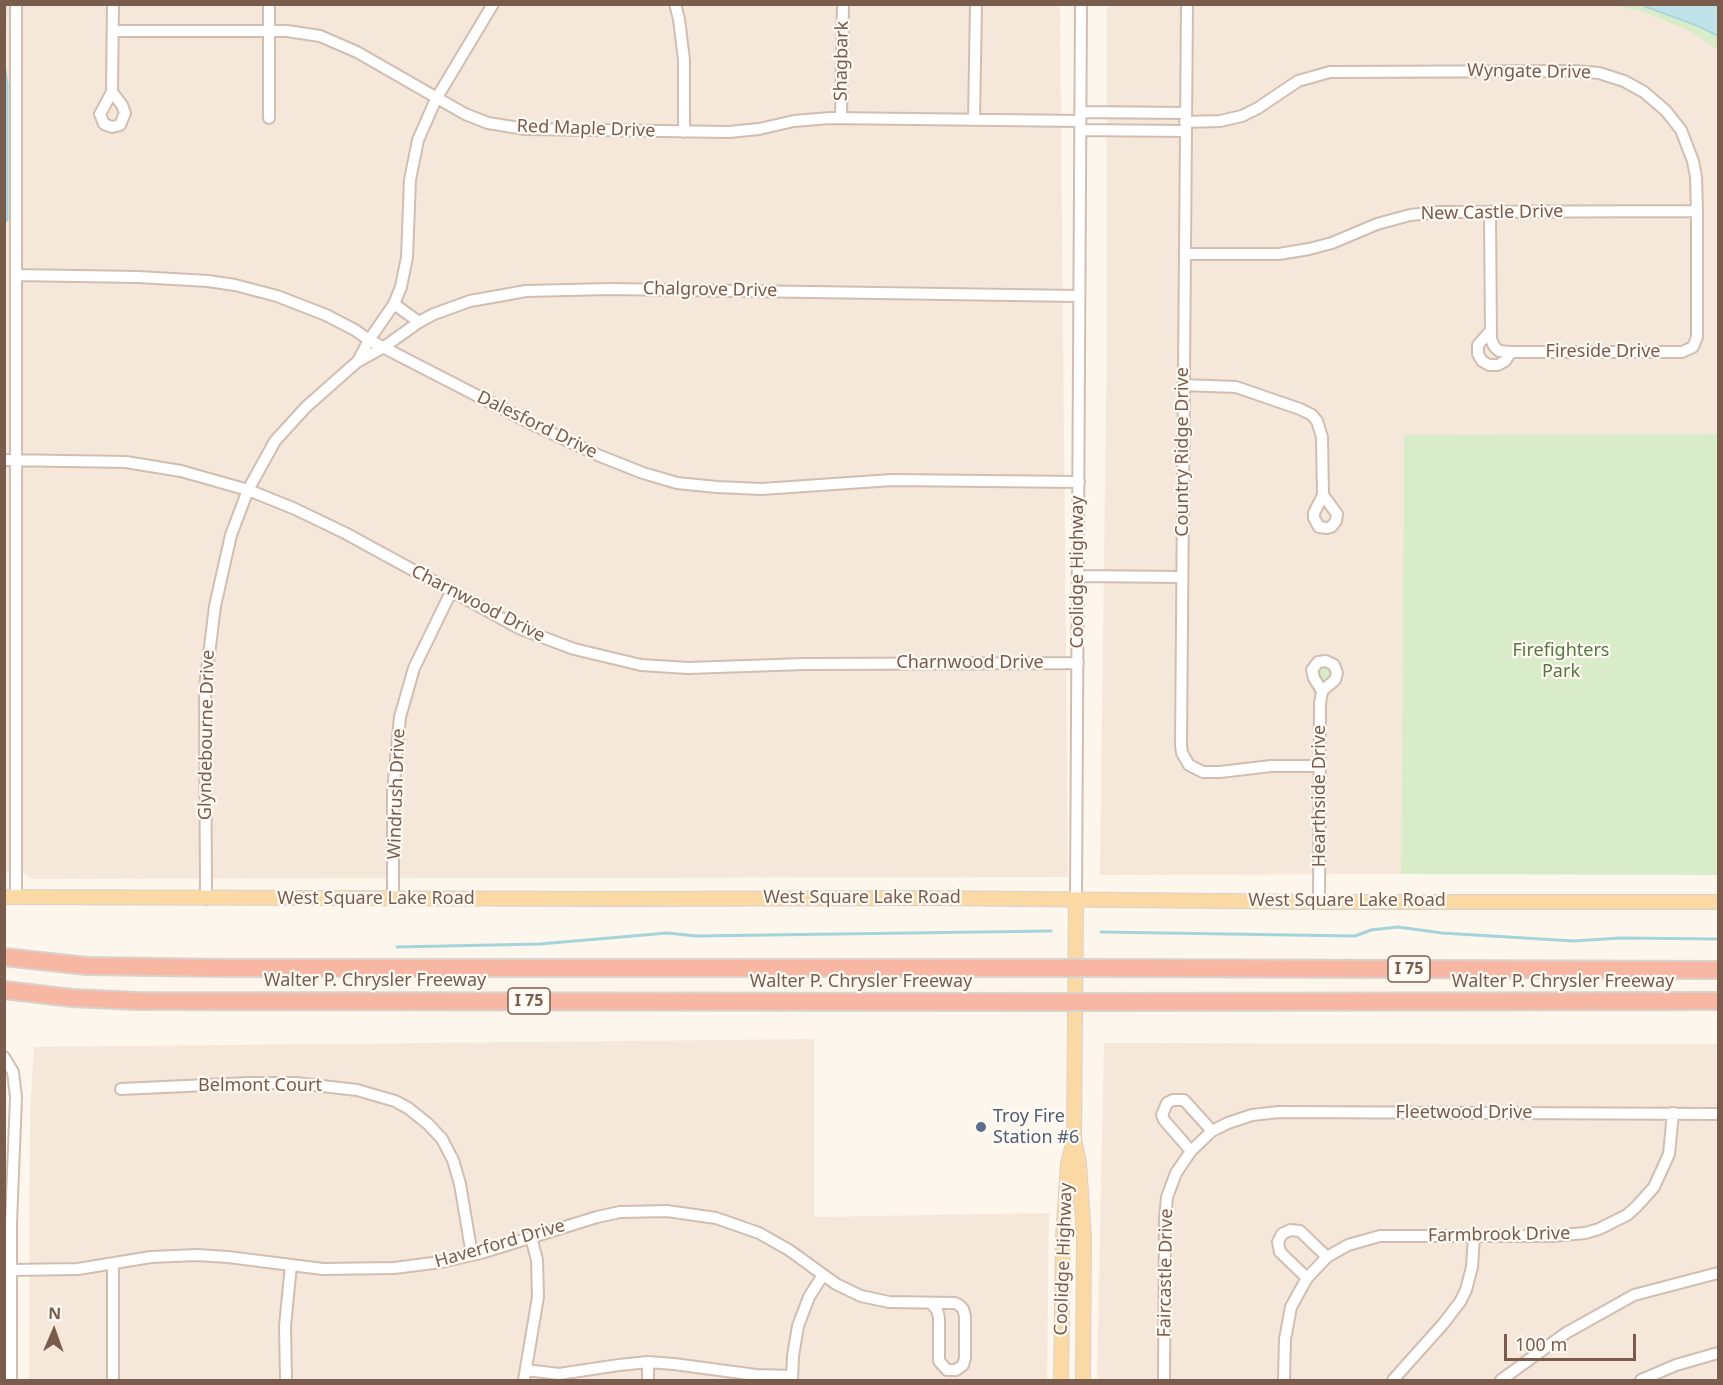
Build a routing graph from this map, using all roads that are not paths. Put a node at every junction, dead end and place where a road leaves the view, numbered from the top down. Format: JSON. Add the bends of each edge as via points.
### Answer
{"nodes":[{"id":1,"x":16,"y":4,"type":"edge"},
{"id":2,"x":113,"y":4,"type":"edge"},
{"id":3,"x":269,"y":4,"type":"edge"},
{"id":4,"x":493,"y":4,"type":"edge"},
{"id":5,"x":675,"y":4,"type":"edge"},
{"id":6,"x":843,"y":4,"type":"edge"},
{"id":7,"x":976,"y":4,"type":"edge"},
{"id":8,"x":1081,"y":4,"type":"edge"},
{"id":9,"x":1187,"y":5,"type":"edge"},
{"id":10,"x":112,"y":31,"type":"junction"},
{"id":11,"x":270,"y":31,"type":"junction"},
{"id":12,"x":10,"y":64,"type":"edge"},
{"id":13,"x":112,"y":92,"type":"dead end"},
{"id":14,"x":436,"y":99,"type":"junction"},
{"id":15,"x":269,"y":118,"type":"dead end"},
{"id":16,"x":841,"y":118,"type":"junction"},
{"id":17,"x":974,"y":120,"type":"junction"},
{"id":18,"x":1080,"y":121,"type":"junction"},
{"id":19,"x":1185,"y":122,"type":"junction"},
{"id":20,"x":684,"y":132,"type":"junction"},
{"id":21,"x":1697,"y":211,"type":"junction"},
{"id":22,"x":1490,"y":212,"type":"junction"},
{"id":23,"x":1185,"y":254,"type":"junction"},
{"id":24,"x":16,"y":275,"type":"junction"},
{"id":25,"x":1080,"y":296,"type":"junction"},
{"id":26,"x":394,"y":304,"type":"junction"},
{"id":27,"x":419,"y":322,"type":"junction"},
{"id":28,"x":1491,"y":330,"type":"junction"},
{"id":29,"x":369,"y":340,"type":"junction"},
{"id":30,"x":384,"y":347,"type":"junction"},
{"id":31,"x":1693,"y":347,"type":"joint"},
{"id":32,"x":1511,"y":352,"type":"junction"},
{"id":33,"x":358,"y":361,"type":"junction"},
{"id":34,"x":1183,"y":385,"type":"junction"},
{"id":35,"x":4,"y":460,"type":"edge"},
{"id":36,"x":16,"y":460,"type":"junction"},
{"id":37,"x":1079,"y":482,"type":"junction"},
{"id":38,"x":248,"y":490,"type":"junction"},
{"id":39,"x":1323,"y":495,"type":"dead end"},
{"id":40,"x":1078,"y":576,"type":"junction"},
{"id":41,"x":1182,"y":577,"type":"junction"},
{"id":42,"x":451,"y":592,"type":"junction"},
{"id":43,"x":1078,"y":663,"type":"junction"},
{"id":44,"x":1322,"y":691,"type":"dead end"},
{"id":45,"x":1320,"y":766,"type":"junction"},
{"id":46,"x":10,"y":789,"type":"edge"},
{"id":47,"x":10,"y":897,"type":"edge"},
{"id":48,"x":393,"y":898,"type":"junction"},
{"id":49,"x":206,"y":899,"type":"junction"},
{"id":50,"x":1076,"y":899,"type":"junction"},
{"id":51,"x":1319,"y":902,"type":"junction"},
{"id":52,"x":1719,"y":902,"type":"edge"},
{"id":53,"x":4,"y":957,"type":"edge"},
{"id":54,"x":1719,"y":970,"type":"edge"},
{"id":55,"x":4,"y":990,"type":"edge"},
{"id":56,"x":1719,"y":1001,"type":"edge"},
{"id":57,"x":4,"y":1057,"type":"edge"},
{"id":58,"x":120,"y":1089,"type":"dead end"},
{"id":59,"x":1672,"y":1113,"type":"junction"},
{"id":60,"x":1719,"y":1114,"type":"edge"},
{"id":61,"x":1212,"y":1131,"type":"junction"},
{"id":62,"x":1074,"y":1139,"type":"junction"},
{"id":63,"x":1202,"y":1140,"type":"joint"},
{"id":64,"x":1191,"y":1151,"type":"junction"},
{"id":65,"x":8,"y":1210,"type":"edge"},
{"id":66,"x":1474,"y":1236,"type":"junction"},
{"id":67,"x":531,"y":1238,"type":"junction"},
{"id":68,"x":472,"y":1255,"type":"junction"},
{"id":69,"x":1327,"y":1257,"type":"junction"},
{"id":70,"x":112,"y":1264,"type":"junction"},
{"id":71,"x":291,"y":1265,"type":"junction"},
{"id":72,"x":11,"y":1270,"type":"junction"},
{"id":73,"x":1719,"y":1273,"type":"edge"},
{"id":74,"x":823,"y":1275,"type":"junction"},
{"id":75,"x":1307,"y":1278,"type":"junction"},
{"id":76,"x":931,"y":1303,"type":"junction"},
{"id":77,"x":1719,"y":1353,"type":"edge"},
{"id":78,"x":648,"y":1362,"type":"junction"},
{"id":79,"x":525,"y":1375,"type":"edge"},
{"id":80,"x":792,"y":1378,"type":"edge"},
{"id":81,"x":11,"y":1380,"type":"edge"},
{"id":82,"x":113,"y":1380,"type":"edge"},
{"id":83,"x":286,"y":1380,"type":"edge"},
{"id":84,"x":648,"y":1380,"type":"edge"},
{"id":85,"x":1061,"y":1380,"type":"edge"},
{"id":86,"x":1083,"y":1380,"type":"edge"},
{"id":87,"x":1164,"y":1380,"type":"edge"},
{"id":88,"x":1284,"y":1380,"type":"edge"},
{"id":89,"x":1393,"y":1380,"type":"edge"},
{"id":90,"x":1501,"y":1380,"type":"edge"},
{"id":91,"x":1641,"y":1380,"type":"edge"}],
"edges":[{"from":1,"to":12,"type":"street"},
{"from":2,"to":10,"type":"street"},
{"from":3,"to":11,"type":"street"},
{"from":4,"to":14,"type":"street","name":"Glyndebourne Drive"},
{"from":5,"to":20,"type":"street","via":[[683,48]]},
{"from":6,"to":16,"type":"street","name":"Shagbark"},
{"from":7,"to":17,"type":"street"},
{"from":8,"to":18,"type":"street","name":"Coolidge Highway"},
{"from":9,"to":19,"type":"street","name":"Country Ridge Drive"},
{"from":10,"to":11,"type":"street","name":"Red Maple Drive"},
{"from":10,"to":13,"type":"street"},
{"from":11,"to":14,"type":"street","name":"Red Maple Drive","via":[[298,32],[331,40]]},
{"from":11,"to":15,"type":"street"},
{"from":12,"to":24,"type":"street"},
{"from":14,"to":20,"type":"street","name":"Red Maple Drive","via":[[477,119],[525,129]]},
{"from":14,"to":26,"type":"street","name":"Glyndebourne Drive","via":[[414,152],[407,257]]},
{"from":16,"to":17,"type":"street","name":"Red Maple Drive"},
{"from":16,"to":20,"type":"street","name":"Red Maple Drive","via":[[794,121],[744,131]]},
{"from":17,"to":18,"type":"street","name":"Red Maple Drive"},
{"from":18,"to":19,"type":"street","name":"Wyngate Drive"},
{"from":18,"to":19,"type":"street","name":"Wyngate Drive"},
{"from":18,"to":25,"type":"street","name":"Coolidge Highway"},
{"from":19,"to":21,"type":"street","name":"Wyngate Drive","via":[[1242,116],[1298,81],[1330,72],[1599,73],[1635,86],[1674,120],[1693,161]]},
{"from":19,"to":23,"type":"street","name":"Country Ridge Drive"},
{"from":21,"to":22,"type":"street","name":"New Castle Drive"},
{"from":21,"to":31,"type":"street","name":"Wyngate Drive","via":[[1697,337]]},
{"from":22,"to":23,"type":"street","name":"New Castle Drive","via":[[1410,215],[1332,243],[1279,254]]},
{"from":22,"to":28,"type":"street","name":"Fireside Drive"},
{"from":23,"to":34,"type":"street","name":"Country Ridge Drive"},
{"from":24,"to":29,"type":"street","name":"Dalesford Drive","via":[[223,283],[303,305]]},
{"from":24,"to":36,"type":"street"},
{"from":25,"to":27,"type":"street","name":"Chalgrove Drive","via":[[543,289],[470,301]]},
{"from":25,"to":37,"type":"street","name":"Coolidge Highway"},
{"from":26,"to":27,"type":"street"},
{"from":26,"to":29,"type":"street","name":"Glyndebourne Drive"},
{"from":27,"to":30,"type":"street","name":"Chalgrove Drive"},
{"from":28,"to":32,"type":"street","via":[[1494,346]]},
{"from":28,"to":32,"type":"street","name":"Fireside Drive","via":[[1478,345],[1482,361],[1498,365]]},
{"from":29,"to":30,"type":"street","name":"Dalesford Drive"},
{"from":29,"to":33,"type":"street","name":"Glyndebourne Drive"},
{"from":30,"to":33,"type":"street","name":"Chalgrove Drive"},
{"from":30,"to":37,"type":"street","name":"Dalesford Drive","via":[[600,456],[677,483],[762,489],[892,480]]},
{"from":31,"to":32,"type":"street","name":"Fireside Drive","via":[[1682,352]]},
{"from":33,"to":38,"type":"street","name":"Glyndebourne Drive","via":[[285,429]]},
{"from":34,"to":39,"type":"street","via":[[1236,387],[1312,415],[1322,437]]},
{"from":34,"to":41,"type":"street","name":"Country Ridge Drive"},
{"from":35,"to":36,"type":"street","name":"Charnwood Drive"},
{"from":36,"to":38,"type":"street","name":"Charnwood Drive","via":[[137,463]]},
{"from":36,"to":46,"type":"street"},
{"from":37,"to":40,"type":"street","name":"Coolidge Highway"},
{"from":38,"to":42,"type":"street","name":"Charnwood Drive","via":[[345,533]]},
{"from":38,"to":49,"type":"street","name":"Glyndebourne Drive","via":[[223,566],[207,663]]},
{"from":40,"to":41,"type":"street"},
{"from":40,"to":43,"type":"street","name":"Coolidge Highway"},
{"from":41,"to":45,"type":"street","name":"Country Ridge Drive","via":[[1181,745],[1186,760],[1196,769],[1211,773],[1271,766]]},
{"from":42,"to":43,"type":"street","name":"Charnwood Drive","via":[[548,640],[641,665],[695,668],[815,663]]},
{"from":42,"to":48,"type":"street","name":"Windrush Drive","via":[[414,668],[400,717],[393,792]]},
{"from":43,"to":50,"type":"street","name":"Coolidge Highway"},
{"from":44,"to":45,"type":"street","name":"Hearthside Drive"},
{"from":45,"to":51,"type":"street","name":"Hearthside Drive"},
{"from":46,"to":47,"type":"street"},
{"from":47,"to":49,"type":"main road","name":"West Square Lake Road"},
{"from":48,"to":49,"type":"main road","name":"West Square Lake Road"},
{"from":48,"to":50,"type":"main road","name":"West Square Lake Road"},
{"from":50,"to":51,"type":"main road","name":"West Square Lake Road"},
{"from":50,"to":62,"type":"main road","name":"Coolidge Highway"},
{"from":51,"to":52,"type":"main road","name":"West Square Lake Road"},
{"from":53,"to":54,"type":"highway","name":"Walter P. Chrysler Freeway","number":"I 75","bridge":true,"via":[[87,966],[224,968]]},
{"from":55,"to":56,"type":"highway","name":"Walter P. Chrysler Freeway","number":"I 75","bridge":true,"via":[[138,1001]]},
{"from":57,"to":65,"type":"street","via":[[13,1072],[16,1097]]},
{"from":58,"to":68,"type":"street","name":"Belmont Court","via":[[296,1083],[357,1090],[395,1101],[428,1124],[447,1149],[457,1170]]},
{"from":59,"to":60,"type":"street","name":"Fleetwood Drive"},
{"from":59,"to":61,"type":"street","name":"Fleetwood Drive","via":[[1279,1112],[1242,1118]]},
{"from":59,"to":66,"type":"street","name":"Farmbrook Drive","via":[[1671,1143],[1661,1174],[1647,1196],[1627,1215],[1578,1234]]},
{"from":61,"to":63,"type":"street","name":"Fleetwood Drive"},
{"from":61,"to":64,"type":"street","via":[[1184,1100],[1167,1103],[1162,1116],[1166,1125]]},
{"from":62,"to":85,"type":"main road","name":"Coolidge Highway","via":[[1068,1164],[1063,1238]]},
{"from":62,"to":86,"type":"main road","name":"Coolidge Highway","via":[[1084,1237]]},
{"from":63,"to":64,"type":"street","name":"Faircastle Drive"},
{"from":64,"to":87,"type":"street","name":"Faircastle Drive","via":[[1174,1179],[1165,1207]]},
{"from":65,"to":72,"type":"street"},
{"from":66,"to":69,"type":"street","name":"Farmbrook Drive","via":[[1380,1236],[1359,1241]]},
{"from":66,"to":89,"type":"street","via":[[1472,1267],[1460,1302]]},
{"from":67,"to":68,"type":"street","name":"Haverford Drive"},
{"from":67,"to":74,"type":"street","name":"Haverford Drive","via":[[620,1212],[682,1212],[716,1218],[759,1233]]},
{"from":67,"to":79,"type":"street","via":[[537,1260],[538,1297]]},
{"from":68,"to":71,"type":"street","name":"Haverford Drive","via":[[394,1269]]},
{"from":69,"to":75,"type":"street","name":"Farmbrook Drive"},
{"from":69,"to":75,"type":"street","via":[[1300,1231],[1282,1234],[1278,1242],[1280,1252]]},
{"from":70,"to":71,"type":"street","name":"Haverford Drive","via":[[197,1255]]},
{"from":70,"to":72,"type":"street","name":"Haverford Drive","via":[[64,1270]]},
{"from":70,"to":82,"type":"street"},
{"from":71,"to":83,"type":"street","via":[[285,1326]]},
{"from":72,"to":81,"type":"street"},
{"from":73,"to":90,"type":"street","via":[[1634,1295],[1566,1333]]},
{"from":74,"to":76,"type":"street","name":"Haverford Drive","via":[[848,1291],[874,1300]]},
{"from":74,"to":80,"type":"street","via":[[798,1326]]},
{"from":75,"to":88,"type":"street","name":"Farmbrook Drive","via":[[1287,1322]]},
{"from":76,"to":76,"type":"street","name":"Haverford Drive","via":[[939,1318],[939,1360],[947,1370],[956,1370],[965,1358],[963,1310],[955,1304]]},
{"from":77,"to":91,"type":"street"},
{"from":78,"to":79,"type":"street"},
{"from":78,"to":80,"type":"street"},
{"from":78,"to":84,"type":"street"}]}
